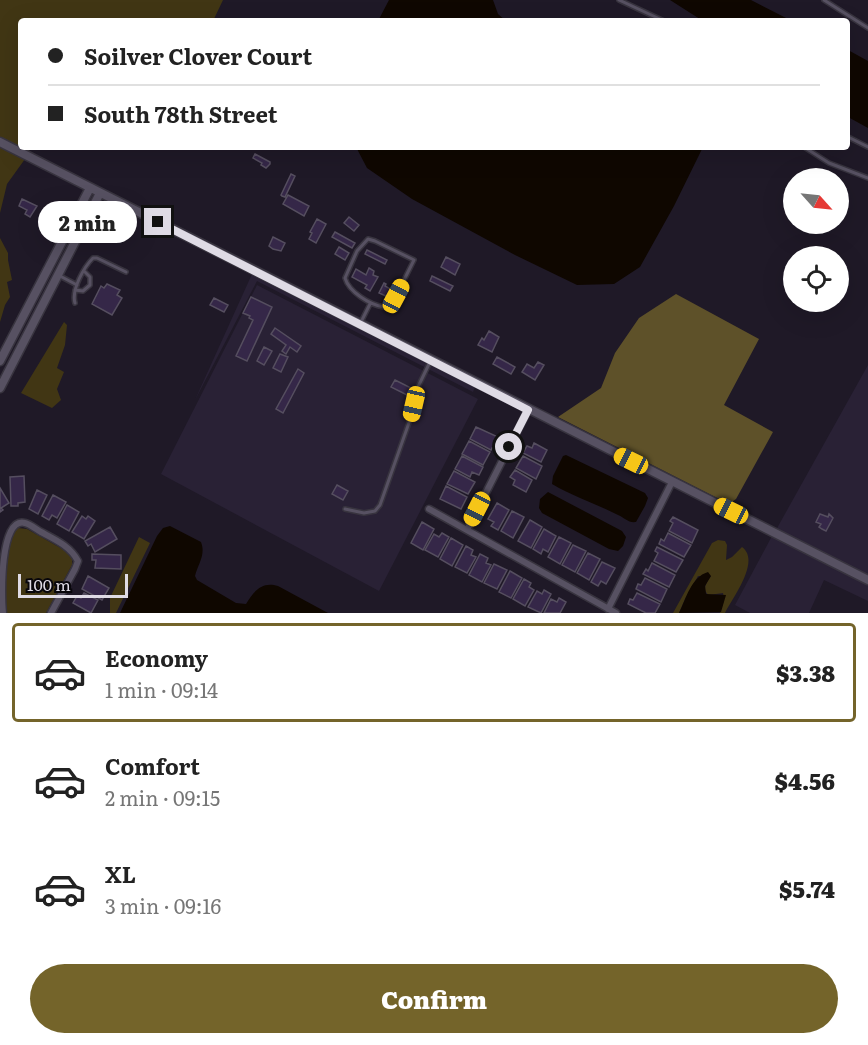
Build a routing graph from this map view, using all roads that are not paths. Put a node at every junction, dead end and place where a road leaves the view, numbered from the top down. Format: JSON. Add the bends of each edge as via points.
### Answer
{"nodes":[{"id":1,"x":619,"y":0,"type":"edge"},
{"id":2,"x":824,"y":0,"type":"edge"},
{"id":3,"x":657,"y":18,"type":"edge"},
{"id":4,"x":868,"y":28,"type":"edge"},
{"id":5,"x":850,"y":138,"type":"edge"},
{"id":6,"x":0,"y":142,"type":"edge"},
{"id":7,"x":868,"y":147,"type":"edge"},
{"id":8,"x":809,"y":150,"type":"edge"},
{"id":9,"x":868,"y":178,"type":"edge"},
{"id":10,"x":90,"y":188,"type":"junction"},
{"id":11,"x":100,"y":193,"type":"junction"},
{"id":12,"x":84,"y":271,"type":"junction"},
{"id":13,"x":126,"y":273,"type":"dead end"},
{"id":14,"x":58,"y":275,"type":"junction"},
{"id":15,"x":78,"y":285,"type":"junction"},
{"id":16,"x":75,"y":290,"type":"junction"},
{"id":17,"x":75,"y":303,"type":"dead end"},
{"id":18,"x":370,"y":304,"type":"junction"},
{"id":19,"x":360,"y":324,"type":"junction"},
{"id":20,"x":431,"y":360,"type":"junction"},
{"id":21,"x":0,"y":361,"type":"edge"},
{"id":22,"x":0,"y":388,"type":"edge"},
{"id":23,"x":528,"y":410,"type":"junction"},
{"id":24,"x":672,"y":482,"type":"junction"},
{"id":25,"x":345,"y":509,"type":"dead end"},
{"id":26,"x":429,"y":509,"type":"dead end"},
{"id":27,"x":467,"y":530,"type":"junction"},
{"id":28,"x":868,"y":580,"type":"edge"},
{"id":29,"x":608,"y":609,"type":"junction"},
{"id":30,"x":3,"y":613,"type":"edge"},
{"id":31,"x":51,"y":613,"type":"edge"},
{"id":32,"x":616,"y":613,"type":"edge"}],
"edges":[{"from":1,"to":3,"type":"lane"},
{"from":2,"to":4,"type":"lane"},
{"from":5,"to":7,"type":"lane"},
{"from":6,"to":10,"type":"street"},
{"from":8,"to":9,"type":"lane","via":[[829,163]]},
{"from":10,"to":11,"type":"street"},
{"from":10,"to":21,"type":"street"},
{"from":11,"to":14,"type":"street"},
{"from":11,"to":19,"type":"street"},
{"from":12,"to":13,"type":"lane","via":[[90,260],[97,258]]},
{"from":12,"to":15,"type":"lane"},
{"from":12,"to":16,"type":"lane","via":[[90,277],[90,285],[83,291]]},
{"from":14,"to":15,"type":"lane"},
{"from":14,"to":22,"type":"street"},
{"from":15,"to":16,"type":"lane"},
{"from":16,"to":17,"type":"lane"},
{"from":18,"to":18,"type":"lane","via":[[384,307],[391,303],[414,260],[368,239],[357,251],[345,278],[347,285]]},
{"from":18,"to":19,"type":"lane"},
{"from":19,"to":20,"type":"street"},
{"from":20,"to":23,"type":"street"},
{"from":20,"to":25,"type":"lane","via":[[416,391],[411,417],[380,505],[375,511],[364,513]]},
{"from":23,"to":24,"type":"street"},
{"from":23,"to":27,"type":"street"},
{"from":24,"to":28,"type":"street"},
{"from":24,"to":29,"type":"street"},
{"from":26,"to":27,"type":"street"},
{"from":27,"to":29,"type":"street"},
{"from":29,"to":32,"type":"street"},
{"from":30,"to":31,"type":"street","via":[[2,550],[7,530],[14,524],[25,523],[65,545],[78,561]]}]}
